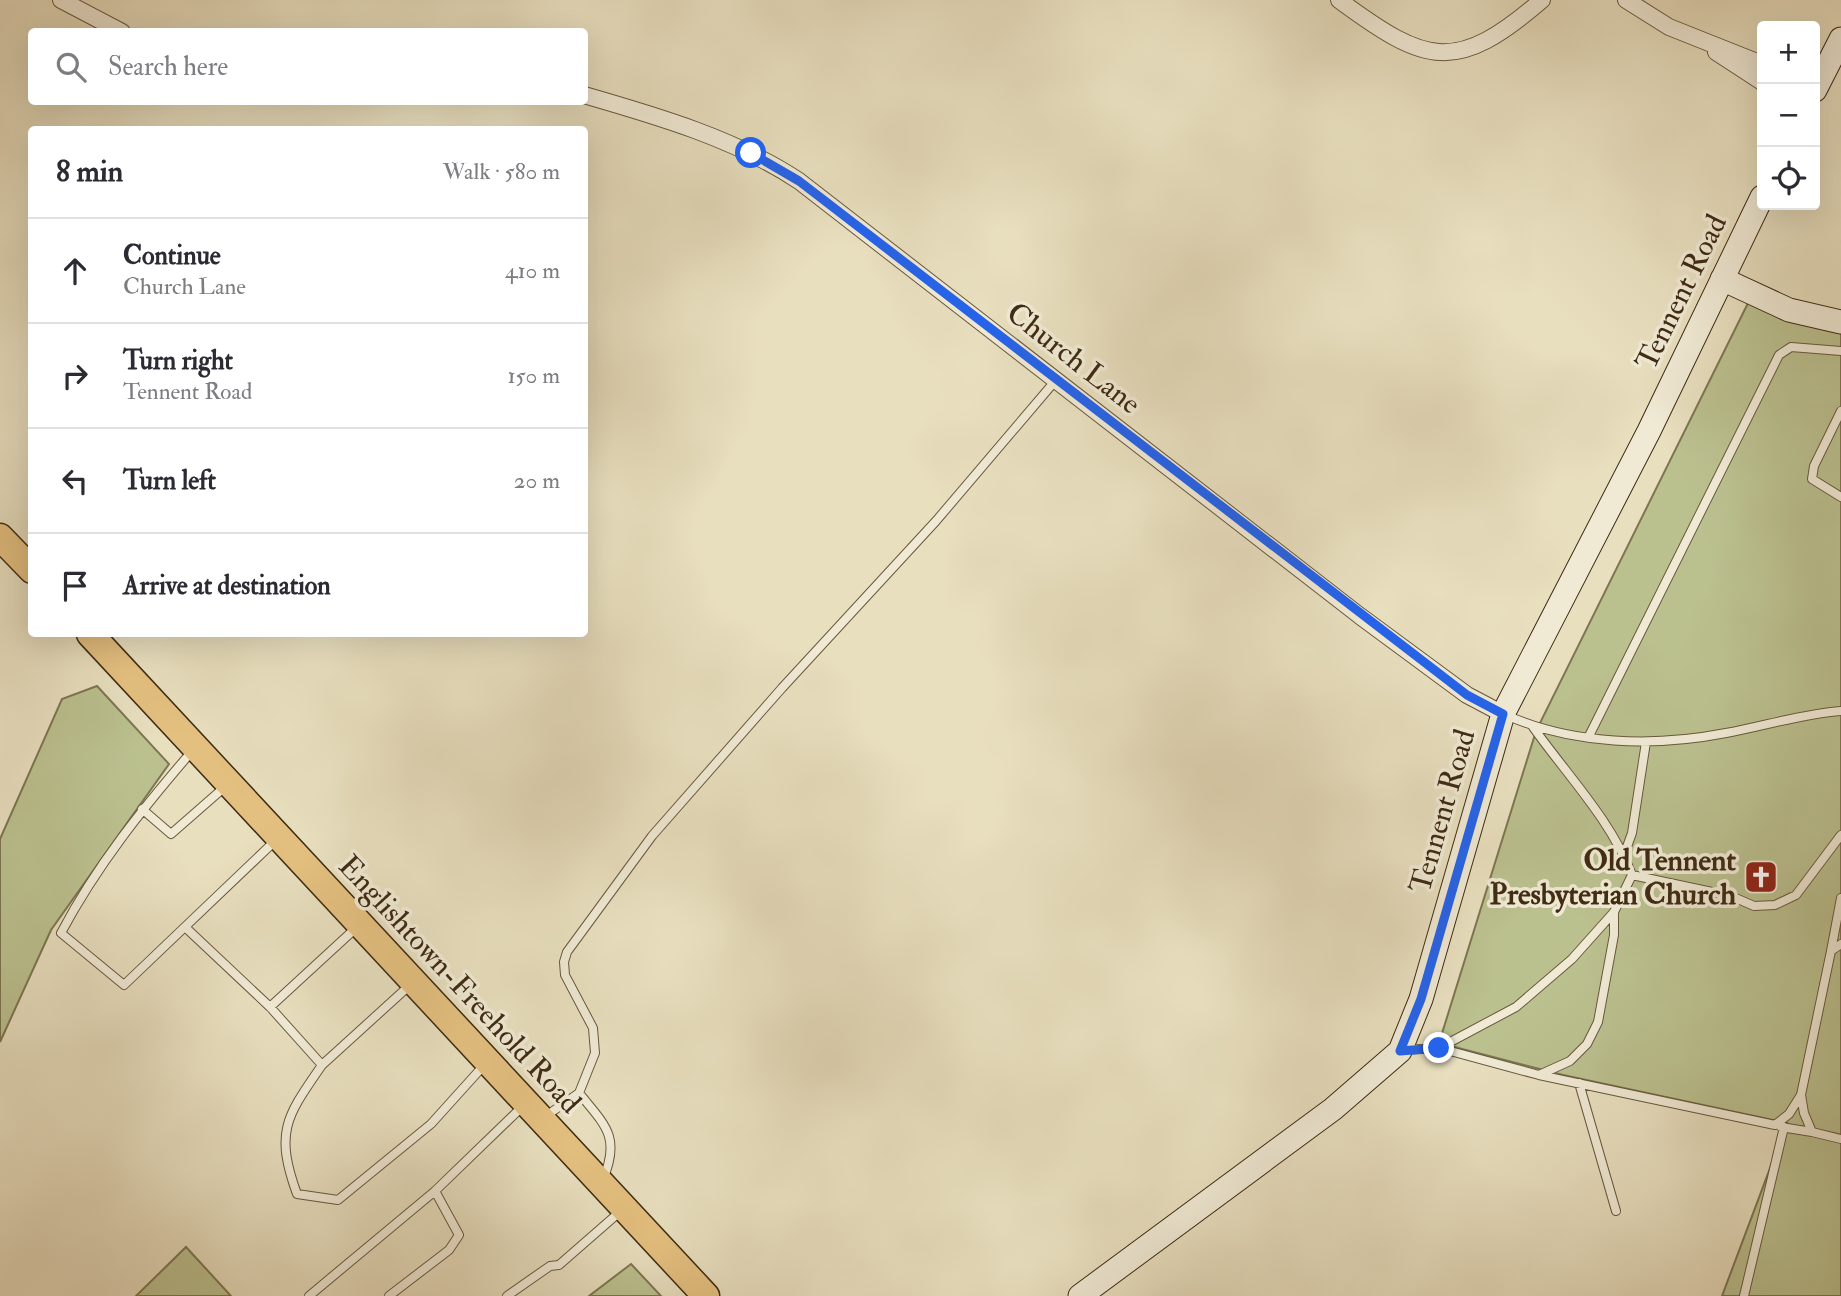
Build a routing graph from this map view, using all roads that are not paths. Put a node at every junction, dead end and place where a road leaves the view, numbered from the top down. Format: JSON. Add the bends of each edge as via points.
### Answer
{"nodes":[{"id":1,"x":61,"y":0,"type":"edge"},
{"id":2,"x":1339,"y":0,"type":"edge"},
{"id":3,"x":1542,"y":0,"type":"edge"},
{"id":4,"x":1626,"y":0,"type":"edge"},
{"id":5,"x":114,"y":28,"type":"edge"},
{"id":6,"x":1841,"y":39,"type":"edge"},
{"id":7,"x":1706,"y":44,"type":"junction"},
{"id":8,"x":1757,"y":62,"type":"edge"},
{"id":9,"x":1757,"y":79,"type":"edge"},
{"id":10,"x":1818,"y":84,"type":"edge"},
{"id":11,"x":588,"y":96,"type":"edge"},
{"id":12,"x":1757,"y":207,"type":"edge"},
{"id":13,"x":1722,"y":279,"type":"junction"},
{"id":14,"x":1841,"y":322,"type":"edge"},
{"id":15,"x":1841,"y":351,"type":"edge"},
{"id":16,"x":1056,"y":380,"type":"junction"},
{"id":17,"x":1841,"y":411,"type":"edge"},
{"id":18,"x":1841,"y":497,"type":"edge"},
{"id":19,"x":0,"y":537,"type":"edge"},
{"id":20,"x":28,"y":566,"type":"edge"},
{"id":21,"x":93,"y":637,"type":"edge"},
{"id":22,"x":1841,"y":711,"type":"edge"},
{"id":23,"x":1503,"y":714,"type":"junction"},
{"id":24,"x":1533,"y":727,"type":"junction"},
{"id":25,"x":1589,"y":736,"type":"junction"},
{"id":26,"x":1647,"y":742,"type":"junction"},
{"id":27,"x":195,"y":748,"type":"junction"},
{"id":28,"x":230,"y":783,"type":"junction"},
{"id":29,"x":142,"y":809,"type":"junction"},
{"id":30,"x":1841,"y":835,"type":"edge"},
{"id":31,"x":279,"y":837,"type":"junction"},
{"id":32,"x":1624,"y":855,"type":"junction"},
{"id":33,"x":1632,"y":876,"type":"junction"},
{"id":34,"x":1841,"y":898,"type":"edge"},
{"id":35,"x":1614,"y":912,"type":"junction"},
{"id":36,"x":360,"y":925,"type":"junction"},
{"id":37,"x":185,"y":927,"type":"junction"},
{"id":38,"x":1841,"y":944,"type":"edge"},
{"id":39,"x":1831,"y":951,"type":"junction"},
{"id":40,"x":413,"y":982,"type":"junction"},
{"id":41,"x":270,"y":1007,"type":"junction"},
{"id":42,"x":1439,"y":1048,"type":"junction"},
{"id":43,"x":1400,"y":1051,"type":"junction"},
{"id":44,"x":487,"y":1061,"type":"junction"},
{"id":45,"x":322,"y":1065,"type":"junction"},
{"id":46,"x":1539,"y":1075,"type":"junction"},
{"id":47,"x":1579,"y":1083,"type":"junction"},
{"id":48,"x":579,"y":1093,"type":"junction"},
{"id":49,"x":1801,"y":1095,"type":"junction"},
{"id":50,"x":533,"y":1111,"type":"junction"},
{"id":51,"x":1775,"y":1125,"type":"junction"},
{"id":52,"x":1784,"y":1128,"type":"junction"},
{"id":53,"x":1812,"y":1132,"type":"junction"},
{"id":54,"x":1841,"y":1139,"type":"edge"},
{"id":55,"x":601,"y":1183,"type":"junction"},
{"id":56,"x":435,"y":1191,"type":"junction"},
{"id":57,"x":624,"y":1208,"type":"junction"},
{"id":58,"x":1616,"y":1211,"type":"dead end"},
{"id":59,"x":309,"y":1296,"type":"edge"},
{"id":60,"x":389,"y":1296,"type":"edge"},
{"id":61,"x":507,"y":1296,"type":"edge"},
{"id":62,"x":706,"y":1296,"type":"edge"},
{"id":63,"x":1080,"y":1296,"type":"edge"},
{"id":64,"x":1744,"y":1296,"type":"edge"}],
"edges":[{"from":1,"to":5,"type":"street"},
{"from":2,"to":3,"type":"street","via":[[1403,44],[1450,52],[1496,38]]},
{"from":4,"to":7,"type":"street"},
{"from":6,"to":10,"type":"street"},
{"from":7,"to":8,"type":"street"},
{"from":7,"to":9,"type":"street"},
{"from":11,"to":16,"type":"street","name":"Church Lane","via":[[726,143],[776,166]]},
{"from":12,"to":13,"type":"street","name":"Tennent Road"},
{"from":13,"to":14,"type":"street","via":[[1790,310]]},
{"from":13,"to":23,"type":"street","name":"Tennent Road","via":[[1637,456]]},
{"from":15,"to":25,"type":"lane","via":[[1791,347],[1779,355]]},
{"from":16,"to":23,"type":"street","name":"Church Lane","via":[[1446,680]]},
{"from":16,"to":48,"type":"lane","via":[[936,521],[652,836],[567,952],[565,975],[595,1037],[595,1053]]},
{"from":17,"to":18,"type":"lane","via":[[1812,479]]},
{"from":19,"to":20,"type":"main road"},
{"from":21,"to":27,"type":"main road","name":"Englishtown-Freehold Road"},
{"from":22,"to":26,"type":"lane"},
{"from":23,"to":24,"type":"lane"},
{"from":23,"to":43,"type":"street","name":"Tennent Road","via":[[1421,999]]},
{"from":24,"to":25,"type":"lane"},
{"from":24,"to":32,"type":"lane"},
{"from":25,"to":26,"type":"lane"},
{"from":26,"to":32,"type":"lane"},
{"from":27,"to":28,"type":"main road","name":"Englishtown-Freehold Road"},
{"from":27,"to":29,"type":"lane"},
{"from":28,"to":29,"type":"lane","via":[[171,834]]},
{"from":28,"to":31,"type":"main road","name":"Englishtown-Freehold Road"},
{"from":29,"to":37,"type":"lane","via":[[84,888],[61,933],[124,985]]},
{"from":30,"to":33,"type":"lane","via":[[1796,895],[1775,905],[1754,906],[1731,896]]},
{"from":31,"to":36,"type":"main road","name":"Englishtown-Freehold Road"},
{"from":31,"to":37,"type":"lane"},
{"from":32,"to":33,"type":"lane"},
{"from":33,"to":35,"type":"lane"},
{"from":34,"to":39,"type":"lane"},
{"from":35,"to":42,"type":"lane","via":[[1535,992],[1495,1021]]},
{"from":35,"to":46,"type":"lane","via":[[1598,1022],[1570,1061]]},
{"from":36,"to":40,"type":"main road","name":"Englishtown-Freehold Road"},
{"from":36,"to":41,"type":"lane"},
{"from":37,"to":41,"type":"lane"},
{"from":38,"to":39,"type":"lane"},
{"from":39,"to":49,"type":"lane"},
{"from":40,"to":44,"type":"main road","name":"Englishtown-Freehold Road"},
{"from":40,"to":45,"type":"lane"},
{"from":41,"to":45,"type":"lane"},
{"from":42,"to":43,"type":"lane"},
{"from":42,"to":46,"type":"lane"},
{"from":43,"to":63,"type":"street","name":"Tennent Road","via":[[1333,1109]]},
{"from":44,"to":45,"type":"lane","via":[[431,1124],[338,1200],[297,1194],[285,1161],[289,1114]]},
{"from":44,"to":50,"type":"main road","name":"Englishtown-Freehold Road"},
{"from":46,"to":47,"type":"lane"},
{"from":47,"to":51,"type":"lane"},
{"from":47,"to":58,"type":"lane"},
{"from":48,"to":50,"type":"lane"},
{"from":48,"to":55,"type":"lane","via":[[606,1126],[613,1147]]},
{"from":49,"to":51,"type":"lane"},
{"from":49,"to":53,"type":"lane"},
{"from":50,"to":55,"type":"main road","name":"Englishtown-Freehold Road"},
{"from":50,"to":56,"type":"lane"},
{"from":51,"to":52,"type":"lane"},
{"from":52,"to":53,"type":"lane"},
{"from":52,"to":64,"type":"lane"},
{"from":53,"to":54,"type":"lane"},
{"from":55,"to":57,"type":"main road","name":"Englishtown-Freehold Road"},
{"from":56,"to":59,"type":"lane"},
{"from":56,"to":60,"type":"lane","via":[[459,1235],[449,1250]]},
{"from":57,"to":61,"type":"lane","via":[[559,1265],[550,1266]]},
{"from":57,"to":62,"type":"main road","name":"Englishtown-Freehold Road"}]}
